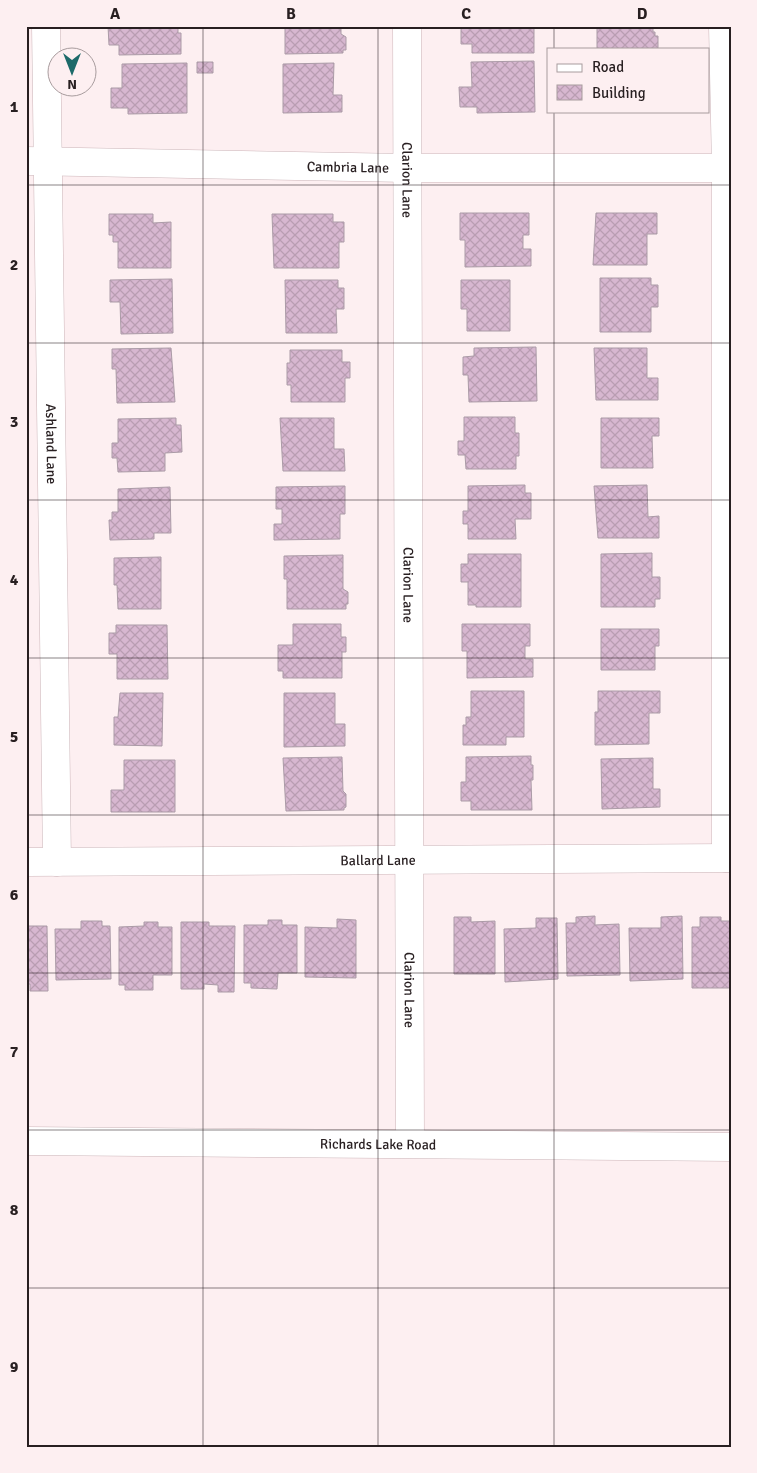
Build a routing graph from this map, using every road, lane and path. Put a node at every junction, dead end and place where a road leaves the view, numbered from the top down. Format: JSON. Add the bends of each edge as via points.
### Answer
{"nodes":[{"id":1,"x":46,"y":26,"type":"edge"},
{"id":2,"x":407,"y":26,"type":"edge"},
{"id":3,"x":723,"y":26,"type":"edge"},
{"id":4,"x":36,"y":161,"type":"edge"},
{"id":5,"x":407,"y":168,"type":"junction"},
{"id":6,"x":729,"y":168,"type":"edge"},
{"id":7,"x":728,"y":858,"type":"edge"},
{"id":8,"x":410,"y":860,"type":"junction"},
{"id":9,"x":26,"y":862,"type":"edge"},
{"id":10,"x":57,"y":862,"type":"junction"},
{"id":11,"x":26,"y":1141,"type":"edge"},
{"id":12,"x":410,"y":1143,"type":"junction"},
{"id":13,"x":731,"y":1147,"type":"edge"}],
"edges":[{"from":1,"to":4,"type":"street","name":"Ashland Lane"},
{"from":2,"to":5,"type":"street","name":"Clarion Lane"},
{"from":3,"to":6,"type":"street"},
{"from":4,"to":5,"type":"street","name":"Cambria Lane"},
{"from":4,"to":10,"type":"street","name":"Ashland Lane"},
{"from":5,"to":6,"type":"street","name":"Cambria Lane"},
{"from":5,"to":8,"type":"street","name":"Clarion Lane"},
{"from":6,"to":7,"type":"street"},
{"from":7,"to":8,"type":"street","name":"Ballard Lane"},
{"from":8,"to":10,"type":"street","name":"Ballard Lane"},
{"from":8,"to":12,"type":"street","name":"Clarion Lane"},
{"from":9,"to":10,"type":"street","name":"Ballard Lane"},
{"from":11,"to":12,"type":"street","name":"Richards Lake Road"},
{"from":12,"to":13,"type":"street","name":"Richards Lake Road"}]}
